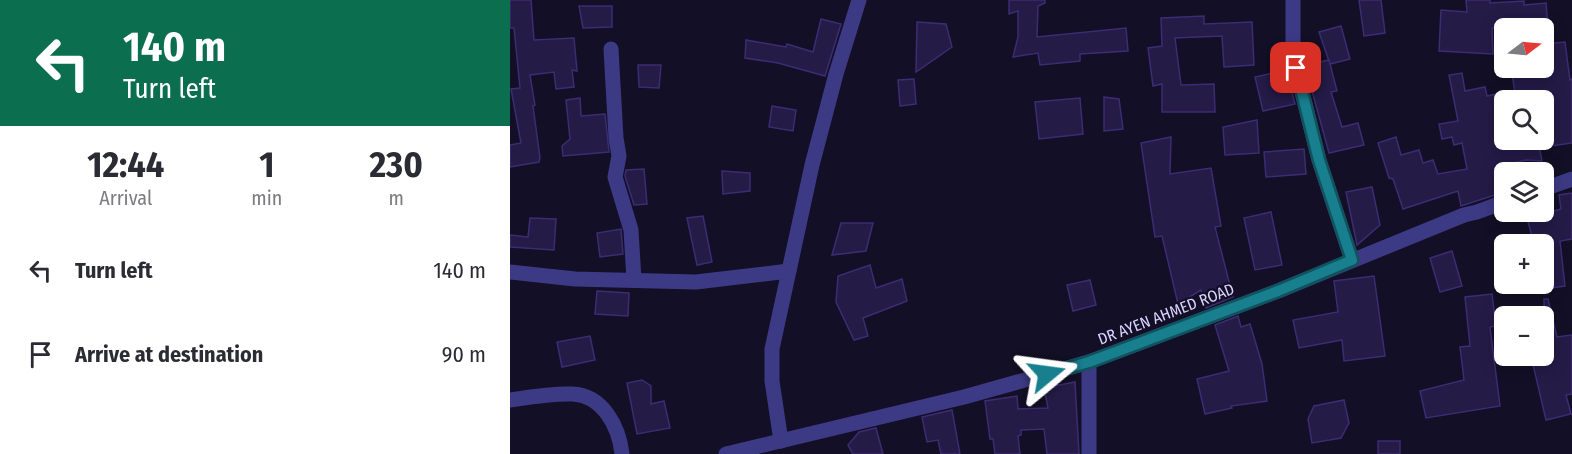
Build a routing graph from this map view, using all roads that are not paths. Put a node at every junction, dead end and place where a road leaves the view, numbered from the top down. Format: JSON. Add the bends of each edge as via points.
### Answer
{"nodes":[{"id":1,"x":859,"y":0,"type":"edge"},
{"id":2,"x":1293,"y":0,"type":"edge"},
{"id":3,"x":611,"y":49,"type":"dead end"},
{"id":4,"x":1572,"y":179,"type":"edge"},
{"id":5,"x":1554,"y":185,"type":"edge"},
{"id":6,"x":1494,"y":206,"type":"edge"},
{"id":7,"x":1352,"y":260,"type":"junction"},
{"id":8,"x":789,"y":271,"type":"junction"},
{"id":9,"x":510,"y":272,"type":"edge"},
{"id":10,"x":634,"y":280,"type":"junction"},
{"id":11,"x":1089,"y":362,"type":"junction"},
{"id":12,"x":510,"y":400,"type":"edge"},
{"id":13,"x":781,"y":441,"type":"junction"},
{"id":14,"x":622,"y":454,"type":"edge"},
{"id":15,"x":726,"y":454,"type":"edge"},
{"id":16,"x":1089,"y":454,"type":"edge"}],
"edges":[{"from":1,"to":8,"type":"street","via":[[812,165]]},
{"from":2,"to":7,"type":"street","via":[[1293,51],[1298,77],[1319,160]]},
{"from":3,"to":10,"type":"street","via":[[619,156],[615,177],[631,230]]},
{"from":4,"to":5,"type":"street"},
{"from":6,"to":7,"type":"street","name":"DR AYEN AHMED ROAD"},
{"from":7,"to":11,"type":"street","name":"DR AYEN AHMED ROAD"},
{"from":8,"to":10,"type":"street","via":[[696,282]]},
{"from":8,"to":13,"type":"street","via":[[772,349],[772,381]]},
{"from":9,"to":10,"type":"street"},
{"from":11,"to":13,"type":"street","name":"DR AYEN AHMED ROAD"},
{"from":11,"to":16,"type":"street"},
{"from":12,"to":14,"type":"street","via":[[573,394],[591,400],[609,414],[621,437]]},
{"from":13,"to":15,"type":"street","name":"DR AYEN AHMED ROAD"}]}
